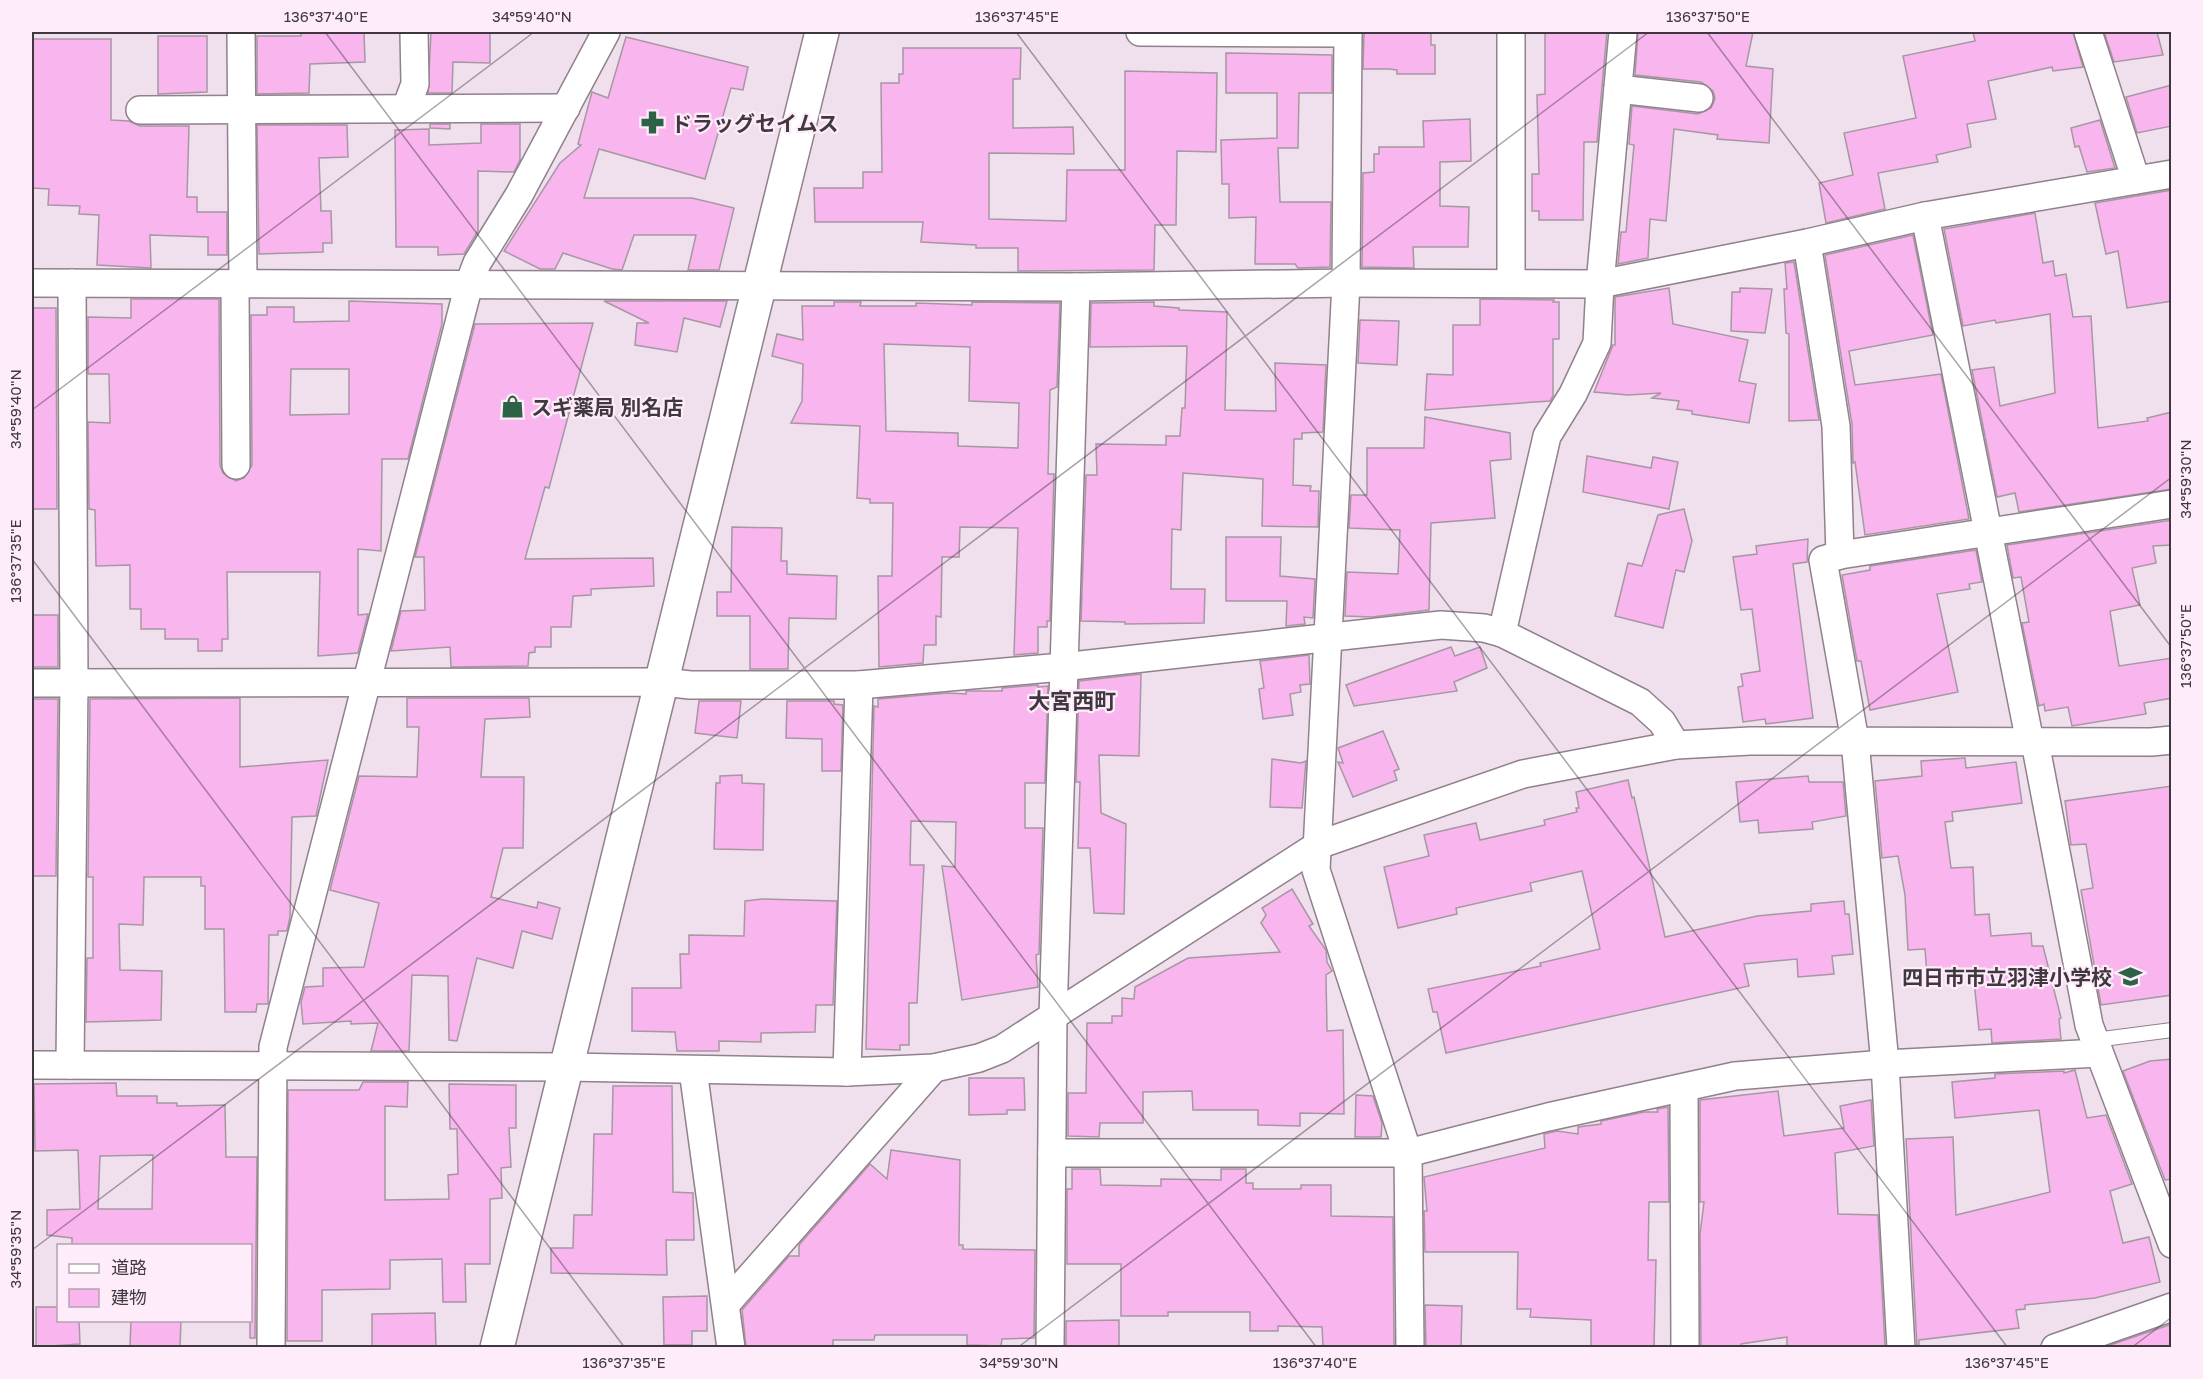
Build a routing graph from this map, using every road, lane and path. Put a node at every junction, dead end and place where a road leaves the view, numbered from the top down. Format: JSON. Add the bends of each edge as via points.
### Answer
{"nodes":[{"id":1,"x":241,"y":32,"type":"edge"},
{"id":2,"x":414,"y":32,"type":"edge"},
{"id":3,"x":606,"y":32,"type":"edge"},
{"id":4,"x":822,"y":32,"type":"edge"},
{"id":5,"x":1140,"y":32,"type":"edge"},
{"id":6,"x":1348,"y":32,"type":"edge"},
{"id":7,"x":1511,"y":32,"type":"edge"},
{"id":8,"x":1623,"y":32,"type":"edge"},
{"id":9,"x":2088,"y":32,"type":"edge"},
{"id":10,"x":1618,"y":89,"type":"junction"},
{"id":11,"x":1699,"y":98,"type":"dead end"},
{"id":12,"x":242,"y":108,"type":"junction"},
{"id":13,"x":406,"y":108,"type":"junction"},
{"id":14,"x":566,"y":108,"type":"junction"},
{"id":15,"x":140,"y":110,"type":"dead end"},
{"id":16,"x":2172,"y":174,"type":"edge"},
{"id":17,"x":2136,"y":180,"type":"junction"},
{"id":18,"x":1925,"y":216,"type":"junction"},
{"id":19,"x":1808,"y":243,"type":"junction"},
{"id":20,"x":32,"y":283,"type":"edge"},
{"id":21,"x":72,"y":283,"type":"junction"},
{"id":22,"x":1346,"y":283,"type":"junction"},
{"id":23,"x":1511,"y":283,"type":"junction"},
{"id":24,"x":239,"y":284,"type":"junction"},
{"id":25,"x":469,"y":284,"type":"junction"},
{"id":26,"x":761,"y":284,"type":"junction"},
{"id":27,"x":1600,"y":284,"type":"junction"},
{"id":28,"x":1076,"y":287,"type":"junction"},
{"id":29,"x":236,"y":465,"type":"dead end"},
{"id":30,"x":2172,"y":504,"type":"edge"},
{"id":31,"x":1988,"y":534,"type":"junction"},
{"id":32,"x":1840,"y":555,"type":"junction"},
{"id":33,"x":1502,"y":633,"type":"junction"},
{"id":34,"x":1330,"y":636,"type":"junction"},
{"id":35,"x":1062,"y":667,"type":"junction"},
{"id":36,"x":663,"y":682,"type":"junction"},
{"id":37,"x":32,"y":683,"type":"edge"},
{"id":38,"x":74,"y":683,"type":"junction"},
{"id":39,"x":366,"y":684,"type":"junction"},
{"id":40,"x":859,"y":685,"type":"junction"},
{"id":41,"x":2172,"y":740,"type":"edge"},
{"id":42,"x":1855,"y":741,"type":"junction"},
{"id":43,"x":2033,"y":742,"type":"junction"},
{"id":44,"x":1676,"y":745,"type":"junction"},
{"id":45,"x":1318,"y":845,"type":"junction"},
{"id":46,"x":1053,"y":1016,"type":"junction"},
{"id":47,"x":2172,"y":1030,"type":"edge"},
{"id":48,"x":2097,"y":1047,"type":"junction"},
{"id":49,"x":1885,"y":1064,"type":"junction"},
{"id":50,"x":32,"y":1065,"type":"edge"},
{"id":51,"x":70,"y":1065,"type":"junction"},
{"id":52,"x":272,"y":1065,"type":"junction"},
{"id":53,"x":565,"y":1067,"type":"junction"},
{"id":54,"x":934,"y":1068,"type":"junction"},
{"id":55,"x":693,"y":1070,"type":"junction"},
{"id":56,"x":847,"y":1072,"type":"junction"},
{"id":57,"x":1684,"y":1089,"type":"junction"},
{"id":58,"x":1052,"y":1153,"type":"junction"},
{"id":59,"x":1408,"y":1153,"type":"junction"},
{"id":60,"x":2172,"y":1244,"type":"edge"},
{"id":61,"x":726,"y":1304,"type":"junction"},
{"id":62,"x":2172,"y":1307,"type":"edge"},
{"id":63,"x":271,"y":1347,"type":"edge"},
{"id":64,"x":497,"y":1347,"type":"edge"},
{"id":65,"x":731,"y":1347,"type":"edge"},
{"id":66,"x":1050,"y":1347,"type":"edge"},
{"id":67,"x":1410,"y":1347,"type":"edge"},
{"id":68,"x":1685,"y":1347,"type":"edge"},
{"id":69,"x":1901,"y":1347,"type":"edge"},
{"id":70,"x":2055,"y":1347,"type":"edge"}],
"edges":[{"from":1,"to":12,"type":"street"},
{"from":2,"to":13,"type":"street","via":[[415,84]]},
{"from":3,"to":14,"type":"street"},
{"from":4,"to":26,"type":"street"},
{"from":5,"to":6,"type":"street"},
{"from":6,"to":22,"type":"street"},
{"from":7,"to":23,"type":"street"},
{"from":8,"to":10,"type":"street"},
{"from":9,"to":17,"type":"street"},
{"from":10,"to":11,"type":"street"},
{"from":10,"to":27,"type":"street"},
{"from":12,"to":13,"type":"street"},
{"from":12,"to":15,"type":"street"},
{"from":12,"to":24,"type":"street"},
{"from":13,"to":14,"type":"street"},
{"from":14,"to":25,"type":"street","via":[[477,263]]},
{"from":16,"to":17,"type":"street"},
{"from":17,"to":18,"type":"street"},
{"from":18,"to":19,"type":"street"},
{"from":18,"to":31,"type":"street"},
{"from":19,"to":27,"type":"street"},
{"from":19,"to":32,"type":"street","via":[[1836,426]]},
{"from":20,"to":21,"type":"street"},
{"from":21,"to":24,"type":"street"},
{"from":21,"to":38,"type":"street"},
{"from":22,"to":23,"type":"street"},
{"from":22,"to":28,"type":"street"},
{"from":22,"to":34,"type":"street"},
{"from":23,"to":27,"type":"street"},
{"from":24,"to":25,"type":"street"},
{"from":24,"to":29,"type":"street"},
{"from":25,"to":26,"type":"street"},
{"from":25,"to":39,"type":"street"},
{"from":26,"to":28,"type":"street"},
{"from":26,"to":36,"type":"street"},
{"from":27,"to":33,"type":"street","via":[[1597,343],[1573,394],[1547,436]]},
{"from":28,"to":35,"type":"street"},
{"from":30,"to":31,"type":"street"},
{"from":31,"to":32,"type":"street"},
{"from":31,"to":43,"type":"street"},
{"from":32,"to":42,"type":"street","via":[[1823,560]]},
{"from":33,"to":34,"type":"street","via":[[1441,625]]},
{"from":33,"to":44,"type":"street","via":[[1640,702],[1662,722]]},
{"from":34,"to":35,"type":"street"},
{"from":34,"to":45,"type":"street"},
{"from":35,"to":40,"type":"street"},
{"from":35,"to":46,"type":"street"},
{"from":36,"to":39,"type":"street"},
{"from":36,"to":40,"type":"street"},
{"from":36,"to":53,"type":"street"},
{"from":37,"to":38,"type":"street"},
{"from":38,"to":39,"type":"street"},
{"from":38,"to":51,"type":"street"},
{"from":39,"to":52,"type":"street","via":[[273,1047]]},
{"from":40,"to":56,"type":"street"},
{"from":41,"to":43,"type":"street"},
{"from":42,"to":43,"type":"street"},
{"from":42,"to":44,"type":"street"},
{"from":42,"to":49,"type":"street"},
{"from":43,"to":48,"type":"street","via":[[2089,1025]]},
{"from":44,"to":45,"type":"street","via":[[1523,774]]},
{"from":45,"to":46,"type":"street"},
{"from":45,"to":59,"type":"street","via":[[1316,870]]},
{"from":46,"to":54,"type":"street","via":[[1002,1050]]},
{"from":46,"to":58,"type":"street"},
{"from":47,"to":48,"type":"lane"},
{"from":48,"to":49,"type":"street"},
{"from":48,"to":60,"type":"street"},
{"from":49,"to":57,"type":"street","via":[[1735,1076]]},
{"from":49,"to":69,"type":"street"},
{"from":50,"to":51,"type":"street"},
{"from":51,"to":52,"type":"street"},
{"from":52,"to":53,"type":"street"},
{"from":52,"to":63,"type":"street"},
{"from":53,"to":55,"type":"street"},
{"from":53,"to":64,"type":"street"},
{"from":54,"to":56,"type":"street"},
{"from":54,"to":61,"type":"street"},
{"from":55,"to":56,"type":"street"},
{"from":55,"to":61,"type":"street"},
{"from":57,"to":59,"type":"street","via":[[1548,1117]]},
{"from":57,"to":68,"type":"street"},
{"from":58,"to":59,"type":"street"},
{"from":58,"to":66,"type":"street"},
{"from":59,"to":67,"type":"street"},
{"from":61,"to":65,"type":"street"},
{"from":62,"to":70,"type":"street"}]}
